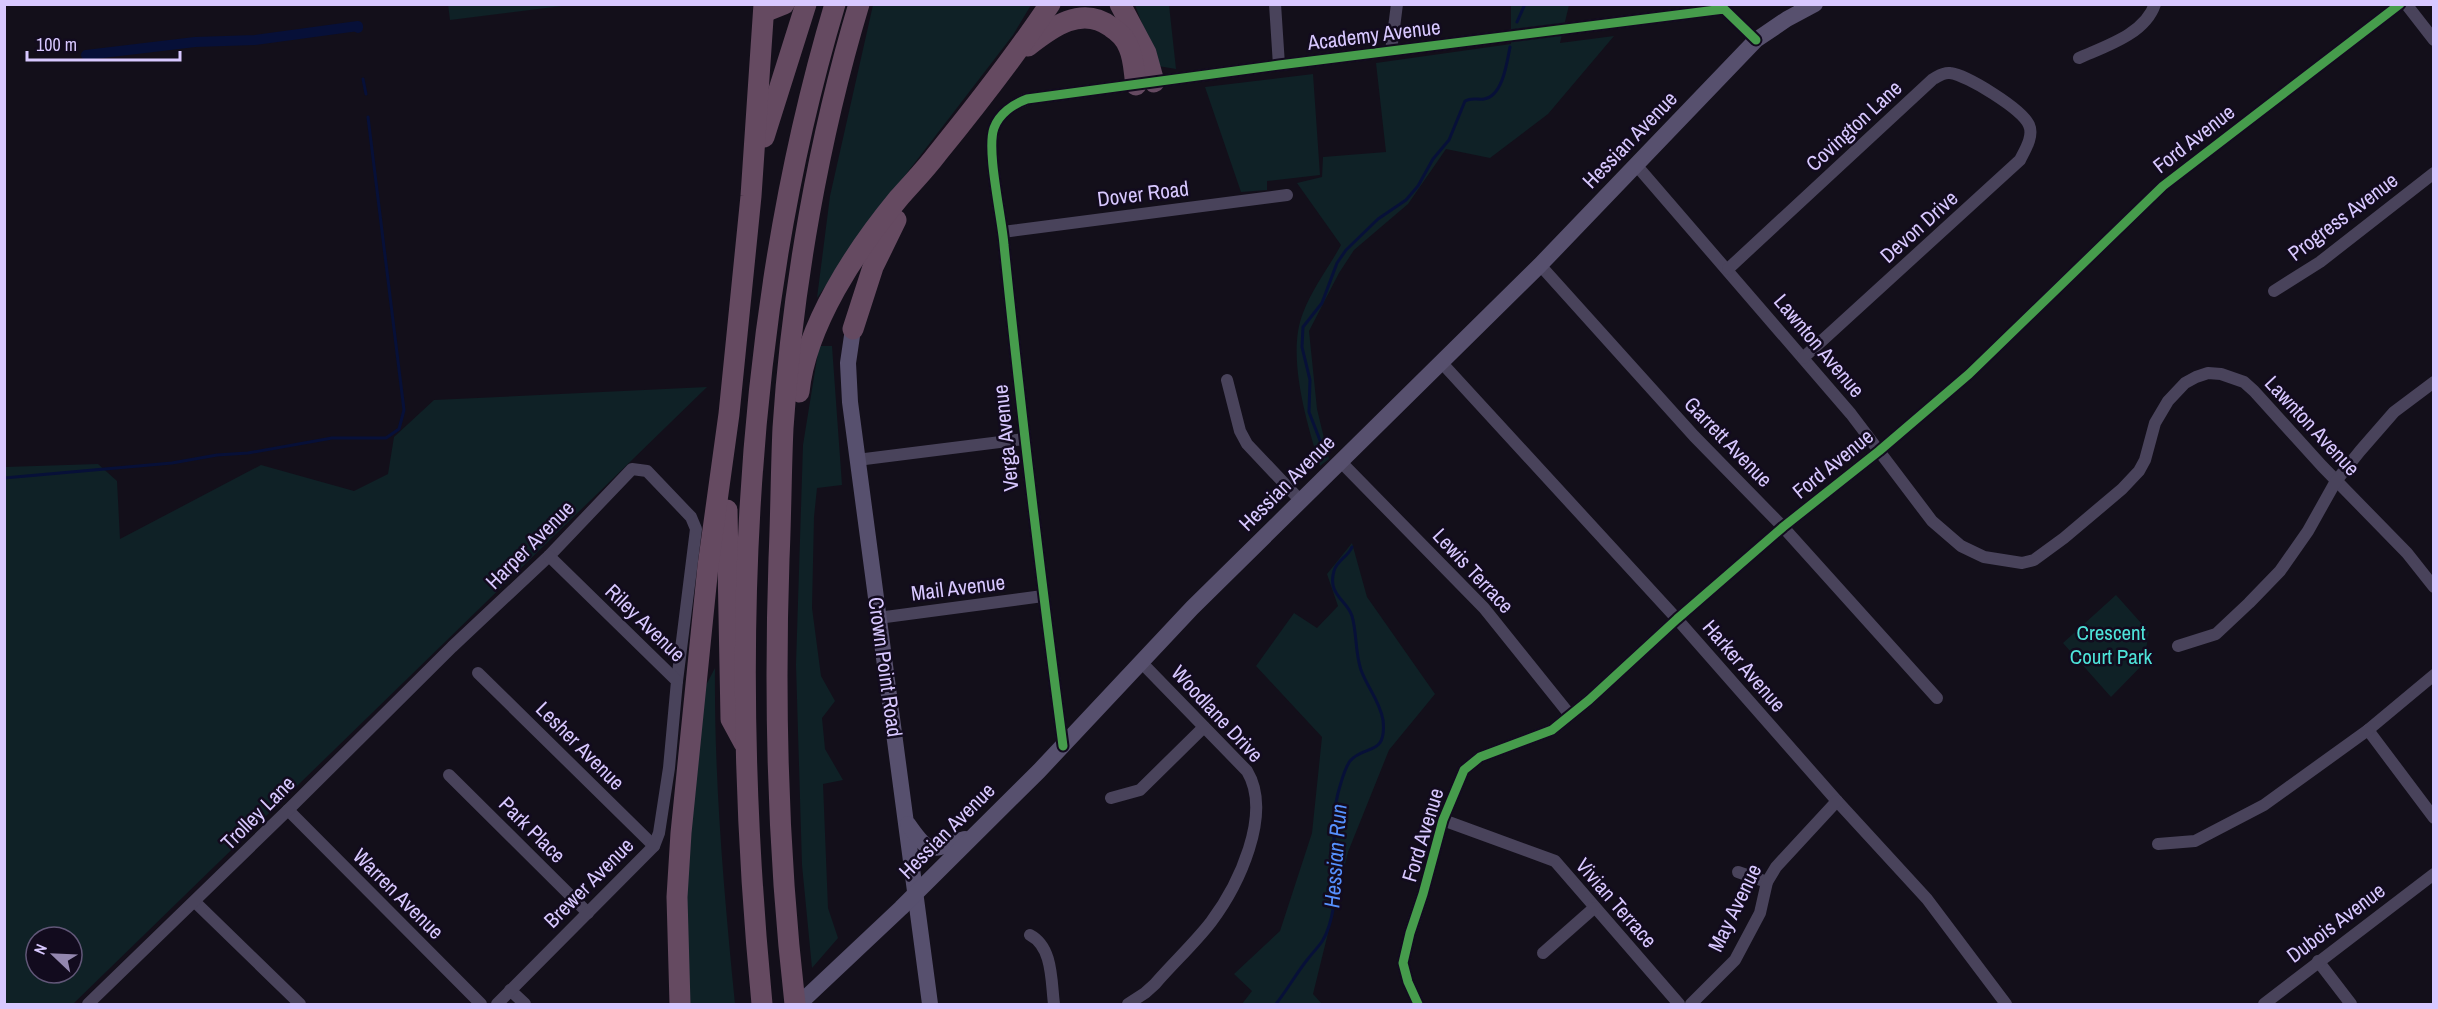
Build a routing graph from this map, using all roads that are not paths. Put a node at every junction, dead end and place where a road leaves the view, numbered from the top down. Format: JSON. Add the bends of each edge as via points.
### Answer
{"nodes":[{"id":1,"x":784,"y":4,"type":"edge"},
{"id":2,"x":806,"y":4,"type":"edge"},
{"id":3,"x":835,"y":4,"type":"edge"},
{"id":4,"x":859,"y":4,"type":"edge"},
{"id":5,"x":1050,"y":4,"type":"edge"},
{"id":6,"x":1120,"y":4,"type":"edge"},
{"id":7,"x":1275,"y":4,"type":"edge"},
{"id":8,"x":1397,"y":4,"type":"edge"},
{"id":9,"x":1815,"y":4,"type":"edge"},
{"id":10,"x":2155,"y":4,"type":"edge"},
{"id":11,"x":2400,"y":4,"type":"edge"},
{"id":12,"x":2406,"y":4,"type":"edge"},
{"id":13,"x":764,"y":8,"type":"edge"},
{"id":14,"x":1756,"y":40,"type":"junction"},
{"id":15,"x":2433,"y":40,"type":"edge"},
{"id":16,"x":1391,"y":51,"type":"junction"},
{"id":17,"x":2079,"y":58,"type":"dead end"},
{"id":18,"x":1009,"y":61,"type":"junction"},
{"id":19,"x":1279,"y":65,"type":"junction"},
{"id":20,"x":1145,"y":83,"type":"junction"},
{"id":21,"x":2019,"y":113,"type":"joint"},
{"id":22,"x":995,"y":126,"type":"joint"},
{"id":23,"x":936,"y":156,"type":"junction"},
{"id":24,"x":1637,"y":166,"type":"junction"},
{"id":25,"x":2433,"y":173,"type":"edge"},
{"id":26,"x":1287,"y":195,"type":"dead end"},
{"id":27,"x":751,"y":196,"type":"junction"},
{"id":28,"x":1003,"y":232,"type":"junction"},
{"id":29,"x":1540,"y":265,"type":"junction"},
{"id":30,"x":1728,"y":269,"type":"junction"},
{"id":31,"x":2274,"y":291,"type":"dead end"},
{"id":32,"x":853,"y":329,"type":"joint"},
{"id":33,"x":1803,"y":358,"type":"junction"},
{"id":34,"x":1441,"y":362,"type":"junction"},
{"id":35,"x":1227,"y":380,"type":"dead end"},
{"id":36,"x":2433,"y":382,"type":"edge"},
{"id":37,"x":729,"y":414,"type":"junction"},
{"id":38,"x":1024,"y":439,"type":"junction"},
{"id":39,"x":1879,"y":451,"type":"junction"},
{"id":40,"x":857,"y":460,"type":"junction"},
{"id":41,"x":1340,"y":461,"type":"junction"},
{"id":42,"x":2336,"y":481,"type":"junction"},
{"id":43,"x":1300,"y":500,"type":"junction"},
{"id":44,"x":781,"y":510,"type":"junction"},
{"id":45,"x":1784,"y":527,"type":"junction"},
{"id":46,"x":549,"y":556,"type":"junction"},
{"id":47,"x":2433,"y":587,"type":"edge"},
{"id":48,"x":1043,"y":596,"type":"junction"},
{"id":49,"x":878,"y":618,"type":"junction"},
{"id":50,"x":1677,"y":619,"type":"junction"},
{"id":51,"x":2178,"y":646,"type":"dead end"},
{"id":52,"x":452,"y":647,"type":"joint"},
{"id":53,"x":1141,"y":662,"type":"junction"},
{"id":54,"x":478,"y":673,"type":"dead end"},
{"id":55,"x":2433,"y":675,"type":"edge"},
{"id":56,"x":677,"y":681,"type":"junction"},
{"id":57,"x":1937,"y":698,"type":"dead end"},
{"id":58,"x":1570,"y":715,"type":"junction"},
{"id":59,"x":1204,"y":727,"type":"junction"},
{"id":60,"x":2368,"y":730,"type":"junction"},
{"id":61,"x":746,"y":746,"type":"junction"},
{"id":62,"x":1063,"y":746,"type":"junction"},
{"id":63,"x":669,"y":768,"type":"joint"},
{"id":64,"x":449,"y":775,"type":"dead end"},
{"id":65,"x":1111,"y":798,"type":"dead end"},
{"id":66,"x":1837,"y":801,"type":"junction"},
{"id":67,"x":288,"y":810,"type":"junction"},
{"id":68,"x":2433,"y":818,"type":"edge"},
{"id":69,"x":1443,"y":820,"type":"junction"},
{"id":70,"x":907,"y":823,"type":"junction"},
{"id":71,"x":972,"y":838,"type":"junction"},
{"id":72,"x":2158,"y":844,"type":"dead end"},
{"id":73,"x":654,"y":846,"type":"junction"},
{"id":74,"x":1738,"y":872,"type":"dead end"},
{"id":75,"x":2433,"y":874,"type":"edge"},
{"id":76,"x":1767,"y":882,"type":"junction"},
{"id":77,"x":916,"y":894,"type":"junction"},
{"id":78,"x":195,"y":902,"type":"junction"},
{"id":79,"x":1594,"y":908,"type":"junction"},
{"id":80,"x":588,"y":913,"type":"junction"},
{"id":81,"x":1030,"y":935,"type":"dead end"},
{"id":82,"x":1543,"y":953,"type":"dead end"},
{"id":83,"x":2318,"y":961,"type":"junction"},
{"id":84,"x":510,"y":990,"type":"junction"},
{"id":85,"x":88,"y":1005,"type":"edge"},
{"id":86,"x":300,"y":1005,"type":"edge"},
{"id":87,"x":481,"y":1005,"type":"edge"},
{"id":88,"x":496,"y":1005,"type":"edge"},
{"id":89,"x":525,"y":1005,"type":"edge"},
{"id":90,"x":680,"y":1005,"type":"edge"},
{"id":91,"x":762,"y":1005,"type":"edge"},
{"id":92,"x":797,"y":1005,"type":"edge"},
{"id":93,"x":930,"y":1005,"type":"edge"},
{"id":94,"x":1054,"y":1005,"type":"edge"},
{"id":95,"x":1128,"y":1005,"type":"edge"},
{"id":96,"x":1418,"y":1005,"type":"edge"},
{"id":97,"x":1680,"y":1005,"type":"edge"},
{"id":98,"x":1691,"y":1005,"type":"edge"},
{"id":99,"x":2006,"y":1005,"type":"edge"},
{"id":100,"x":2264,"y":1005,"type":"edge"},
{"id":101,"x":2351,"y":1005,"type":"edge"}],
"edges":[{"from":1,"to":13,"type":"highway"},
{"from":2,"to":27,"type":"highway","via":[[768,122]]},
{"from":3,"to":61,"type":"highway","via":[[790,190],[761,389],[748,573]]},
{"from":4,"to":44,"type":"highway","via":[[822,155],[805,249],[783,427]]},
{"from":5,"to":18,"type":"highway"},
{"from":6,"to":20,"type":"highway","via":[[1146,53]]},
{"from":7,"to":19,"type":"street"},
{"from":8,"to":16,"type":"street"},
{"from":9,"to":14,"type":"main road","name":"Hessian Avenue"},
{"from":10,"to":17,"type":"street","via":[[2143,25]]},
{"from":11,"to":39,"type":"street","name":"Ford Avenue","via":[[2163,186],[1969,374]]},
{"from":12,"to":15,"type":"street"},
{"from":13,"to":27,"type":"highway"},
{"from":14,"to":16,"type":"street","name":"Academy Avenue","via":[[1724,9]]},
{"from":14,"to":24,"type":"main road","name":"Hessian Avenue"},
{"from":16,"to":19,"type":"street","name":"Academy Avenue"},
{"from":18,"to":20,"type":"highway","via":[[1055,26],[1092,18],[1109,25],[1126,42]]},
{"from":18,"to":23,"type":"highway"},
{"from":19,"to":20,"type":"street","name":"Academy Avenue"},
{"from":20,"to":22,"type":"street","name":"Academy Avenue","via":[[1027,99],[1012,106]]},
{"from":21,"to":30,"type":"street","name":"Covington Lane","via":[[1960,76],[1942,74]]},
{"from":21,"to":33,"type":"street","name":"Devon Drive","via":[[2030,126],[2030,138],[2020,160]]},
{"from":22,"to":28,"type":"street","name":"Verga Avenue","via":[[992,144]]},
{"from":23,"to":32,"type":"highway","via":[[885,240]]},
{"from":23,"to":44,"type":"highway","via":[[862,248],[816,330],[800,385],[790,490]]},
{"from":24,"to":29,"type":"main road","name":"Hessian Avenue"},
{"from":24,"to":30,"type":"street","name":"Lawnton Avenue"},
{"from":25,"to":31,"type":"street","name":"Progress Avenue","via":[[2320,262]]},
{"from":26,"to":28,"type":"street","name":"Dover Road"},
{"from":27,"to":37,"type":"highway"},
{"from":28,"to":38,"type":"street","name":"Verga Avenue"},
{"from":29,"to":34,"type":"main road","name":"Hessian Avenue"},
{"from":29,"to":45,"type":"street","name":"Garrett Avenue","via":[[1694,436]]},
{"from":30,"to":33,"type":"street","name":"Lawnton Avenue"},
{"from":32,"to":40,"type":"main road","name":"Crown Point Road","via":[[848,377]]},
{"from":33,"to":39,"type":"street","name":"Lawnton Avenue"},
{"from":34,"to":41,"type":"main road","name":"Hessian Avenue"},
{"from":34,"to":50,"type":"street","name":"Harker Avenue"},
{"from":35,"to":43,"type":"street","via":[[1247,444]]},
{"from":36,"to":42,"type":"street","via":[[2394,412]]},
{"from":37,"to":61,"type":"highway","via":[[726,542],[731,719]]},
{"from":37,"to":90,"type":"highway","via":[[708,567],[679,860]]},
{"from":38,"to":40,"type":"street"},
{"from":38,"to":48,"type":"street","name":"Verga Avenue"},
{"from":39,"to":42,"type":"street","name":"Lawnton Avenue","via":[[1932,521],[1951,539],[1984,557],[2022,563],[2044,554],[2131,480],[2145,460],[2161,412],[2176,392],[2196,376],[2221,374],[2244,382]]},
{"from":39,"to":45,"type":"street","name":"Ford Avenue"},
{"from":40,"to":49,"type":"main road","name":"Crown Point Road"},
{"from":41,"to":43,"type":"main road","name":"Hessian Avenue"},
{"from":41,"to":58,"type":"street","name":"Lewis Terrace","via":[[1484,608]]},
{"from":42,"to":47,"type":"street","name":"Lawnton Avenue","via":[[2407,553]]},
{"from":42,"to":51,"type":"street","via":[[2280,572],[2216,634]]},
{"from":43,"to":53,"type":"main road","name":"Hessian Avenue"},
{"from":44,"to":92,"type":"highway","via":[[777,696],[780,813]]},
{"from":45,"to":50,"type":"street","name":"Ford Avenue"},
{"from":45,"to":57,"type":"street","name":"Garrett Avenue"},
{"from":46,"to":52,"type":"street","name":"Harper Avenue"},
{"from":46,"to":56,"type":"street","name":"Riley Avenue"},
{"from":46,"to":56,"type":"street","name":"Harper Avenue","via":[[632,469],[647,471],[691,517],[696,529]]},
{"from":48,"to":49,"type":"street","name":"Mail Avenue"},
{"from":48,"to":62,"type":"street","name":"Verga Avenue"},
{"from":49,"to":70,"type":"main road","name":"Crown Point Road"},
{"from":50,"to":58,"type":"street","name":"Ford Avenue"},
{"from":50,"to":66,"type":"street","name":"Harker Avenue"},
{"from":52,"to":67,"type":"street","name":"Trolley Lane"},
{"from":53,"to":59,"type":"street","name":"Woodlane Drive"},
{"from":53,"to":62,"type":"main road","name":"Hessian Avenue"},
{"from":54,"to":73,"type":"street","name":"Lesher Avenue"},
{"from":55,"to":60,"type":"street"},
{"from":56,"to":63,"type":"street","name":"Riley Avenue"},
{"from":58,"to":69,"type":"street","name":"Ford Avenue","via":[[1552,730],[1491,752],[1471,764],[1459,780]]},
{"from":59,"to":65,"type":"street","via":[[1140,790]]},
{"from":59,"to":95,"type":"street","name":"Woodlane Drive","via":[[1250,775],[1257,804],[1255,830],[1230,889],[1210,923],[1145,993]]},
{"from":60,"to":68,"type":"street"},
{"from":60,"to":72,"type":"street","via":[[2264,805],[2195,842]]},
{"from":61,"to":91,"type":"highway"},
{"from":62,"to":71,"type":"main road","name":"Hessian Avenue"},
{"from":63,"to":73,"type":"street","name":"Brewer Avenue"},
{"from":64,"to":80,"type":"street","name":"Park Place"},
{"from":66,"to":76,"type":"street","name":"May Avenue"},
{"from":66,"to":99,"type":"street","name":"Harker Avenue","via":[[1927,899]]},
{"from":67,"to":78,"type":"street","name":"Trolley Lane"},
{"from":67,"to":87,"type":"street","name":"Warren Avenue"},
{"from":69,"to":79,"type":"street","name":"Vivian Terrace","via":[[1555,861]]},
{"from":69,"to":96,"type":"street","name":"Ford Avenue","via":[[1403,963]]},
{"from":70,"to":71,"type":"main road","via":[[932,849]]},
{"from":70,"to":77,"type":"main road","name":"Crown Point Road"},
{"from":71,"to":77,"type":"main road","name":"Hessian Avenue"},
{"from":73,"to":80,"type":"street","name":"Brewer Avenue"},
{"from":74,"to":76,"type":"street"},
{"from":75,"to":83,"type":"street","name":"Dubois Avenue"},
{"from":76,"to":98,"type":"street","name":"May Avenue","via":[[1760,913],[1735,960]]},
{"from":77,"to":92,"type":"main road","name":"Hessian Avenue"},
{"from":77,"to":93,"type":"main road","name":"Crown Point Road"},
{"from":78,"to":85,"type":"street","name":"Trolley Lane"},
{"from":78,"to":86,"type":"street"},
{"from":79,"to":82,"type":"street"},
{"from":79,"to":97,"type":"street","name":"Vivian Terrace"},
{"from":80,"to":84,"type":"street","name":"Brewer Avenue"},
{"from":81,"to":94,"type":"street","via":[[1046,950]]},
{"from":83,"to":100,"type":"street","name":"Dubois Avenue"},
{"from":83,"to":101,"type":"street"},
{"from":84,"to":88,"type":"street","name":"Brewer Avenue"},
{"from":84,"to":89,"type":"street"}]}
